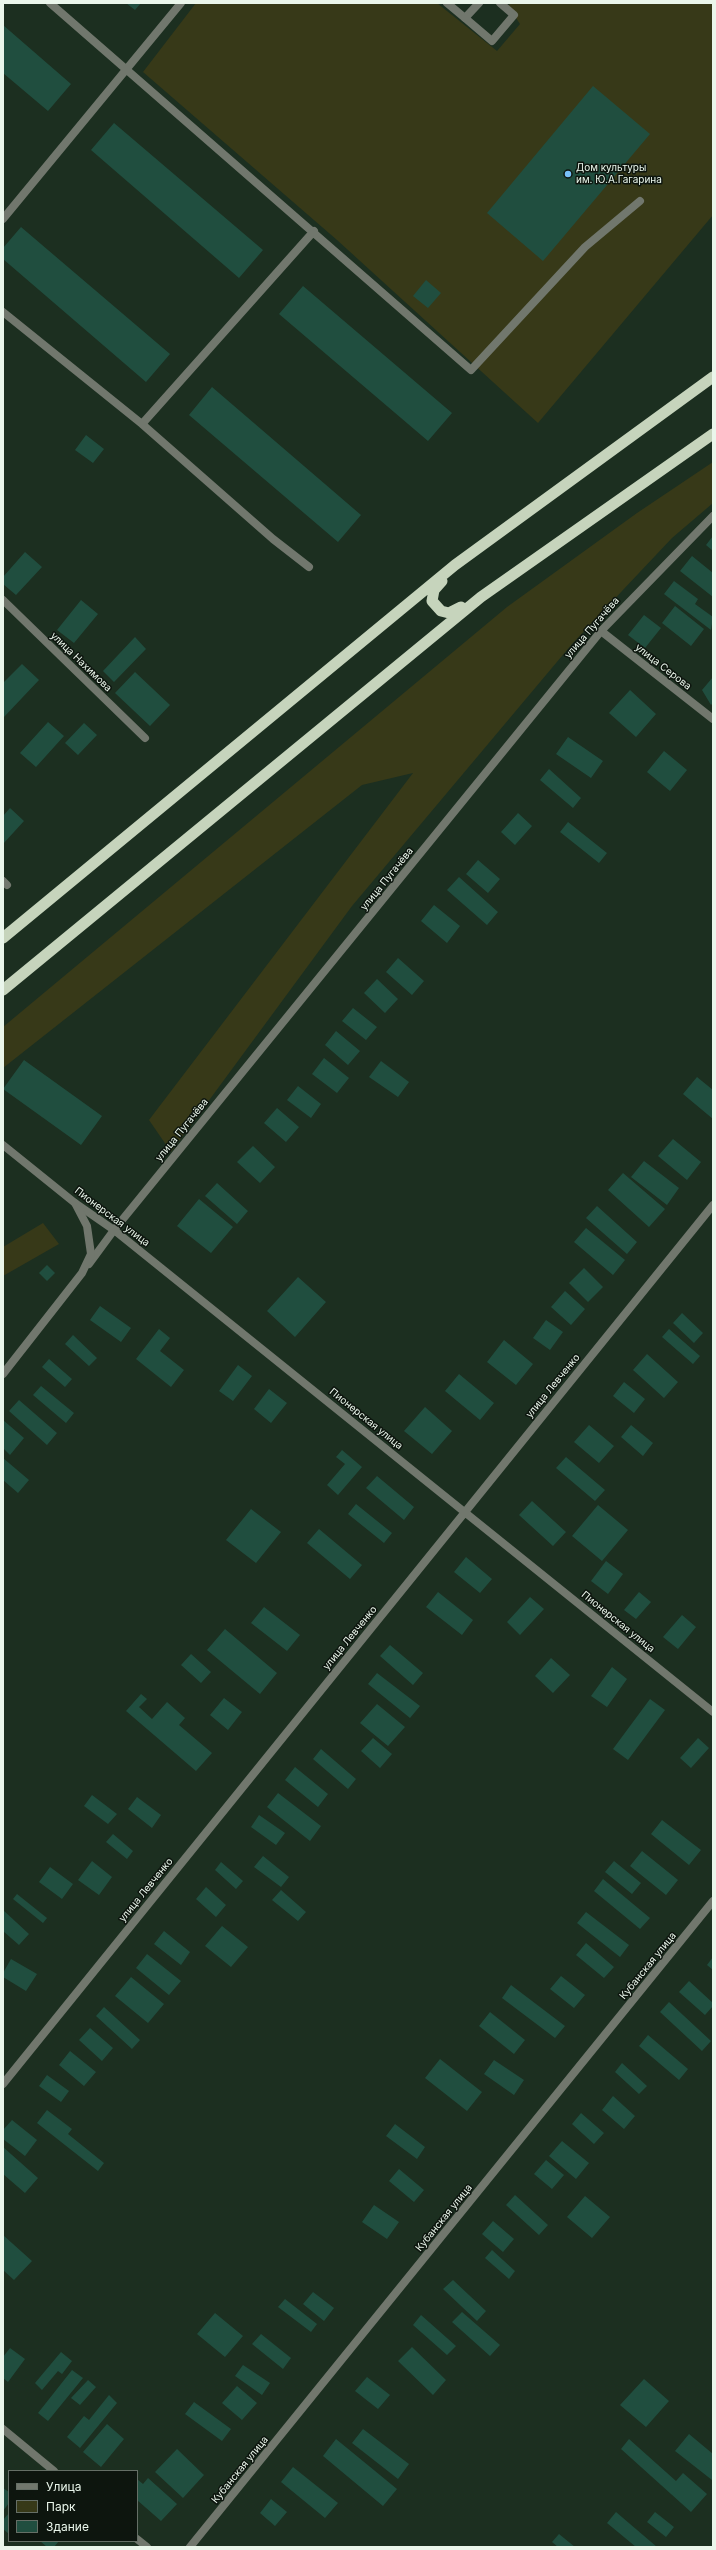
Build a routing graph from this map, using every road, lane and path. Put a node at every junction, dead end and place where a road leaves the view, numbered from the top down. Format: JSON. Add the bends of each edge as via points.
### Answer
{"nodes":[{"id":1,"x":50,"y":3,"type":"edge"},
{"id":2,"x":181,"y":3,"type":"edge"},
{"id":3,"x":447,"y":3,"type":"edge"},
{"id":4,"x":479,"y":3,"type":"edge"},
{"id":5,"x":500,"y":3,"type":"edge"},
{"id":6,"x":465,"y":18,"type":"junction"},
{"id":7,"x":126,"y":70,"type":"junction"},
{"id":8,"x":640,"y":201,"type":"dead end"},
{"id":9,"x":3,"y":219,"type":"edge"},
{"id":10,"x":314,"y":231,"type":"junction"},
{"id":11,"x":3,"y":312,"type":"edge"},
{"id":12,"x":713,"y":377,"type":"edge"},
{"id":13,"x":142,"y":424,"type":"junction"},
{"id":14,"x":713,"y":434,"type":"edge"},
{"id":15,"x":713,"y":516,"type":"edge"},
{"id":16,"x":455,"y":565,"type":"junction"},
{"id":17,"x":309,"y":567,"type":"dead end"},
{"id":18,"x":481,"y":596,"type":"junction"},
{"id":19,"x":3,"y":600,"type":"edge"},
{"id":20,"x":601,"y":631,"type":"junction"},
{"id":21,"x":713,"y":719,"type":"edge"},
{"id":22,"x":145,"y":738,"type":"dead end"},
{"id":23,"x":3,"y":938,"type":"edge"},
{"id":24,"x":3,"y":990,"type":"edge"},
{"id":25,"x":3,"y":1145,"type":"edge"},
{"id":26,"x":75,"y":1203,"type":"junction"},
{"id":27,"x":713,"y":1205,"type":"edge"},
{"id":28,"x":114,"y":1230,"type":"junction"},
{"id":29,"x":88,"y":1265,"type":"junction"},
{"id":30,"x":3,"y":1374,"type":"edge"},
{"id":31,"x":464,"y":1511,"type":"junction"},
{"id":32,"x":713,"y":1712,"type":"edge"},
{"id":33,"x":713,"y":1901,"type":"edge"},
{"id":34,"x":3,"y":2084,"type":"edge"},
{"id":35,"x":3,"y":2429,"type":"edge"},
{"id":36,"x":53,"y":2470,"type":"edge"},
{"id":37,"x":138,"y":2540,"type":"edge"},
{"id":38,"x":147,"y":2547,"type":"edge"},
{"id":39,"x":190,"y":2547,"type":"edge"}],
"edges":[{"from":1,"to":7,"type":"street"},
{"from":2,"to":7,"type":"street"},
{"from":3,"to":6,"type":"street"},
{"from":4,"to":6,"type":"street"},
{"from":5,"to":6,"type":"street","via":[[514,15],[492,42]]},
{"from":7,"to":9,"type":"street"},
{"from":7,"to":10,"type":"street"},
{"from":8,"to":10,"type":"street","via":[[585,247],[471,370]]},
{"from":10,"to":13,"type":"street"},
{"from":11,"to":13,"type":"street"},
{"from":12,"to":16,"type":"highway"},
{"from":13,"to":17,"type":"street","via":[[273,539]]},
{"from":14,"to":18,"type":"highway"},
{"from":15,"to":20,"type":"street","name":"улица Пугачёва"},
{"from":16,"to":18,"type":"highway","via":[[434,590],[432,601],[441,611],[449,613]]},
{"from":16,"to":23,"type":"highway"},
{"from":18,"to":24,"type":"highway"},
{"from":19,"to":22,"type":"street","name":"улица Нахимова"},
{"from":20,"to":21,"type":"street","name":"улица Серова"},
{"from":20,"to":28,"type":"street","name":"улица Пугачёва"},
{"from":25,"to":26,"type":"street","name":"Пионерская улица"},
{"from":26,"to":28,"type":"street","name":"Пионерская улица"},
{"from":26,"to":29,"type":"street","name":"улица Пугачёва","via":[[87,1226],[91,1243]]},
{"from":27,"to":31,"type":"street","name":"улица Левченко"},
{"from":28,"to":29,"type":"street","name":"улица Пугачёва"},
{"from":28,"to":31,"type":"street","name":"Пионерская улица"},
{"from":29,"to":30,"type":"street","name":"улица Пугачёва"},
{"from":31,"to":32,"type":"street","name":"Пионерская улица"},
{"from":31,"to":34,"type":"street","name":"улица Левченко"},
{"from":33,"to":39,"type":"street","name":"Кубанская улица"},
{"from":35,"to":36,"type":"street"},
{"from":37,"to":38,"type":"street"}]}
